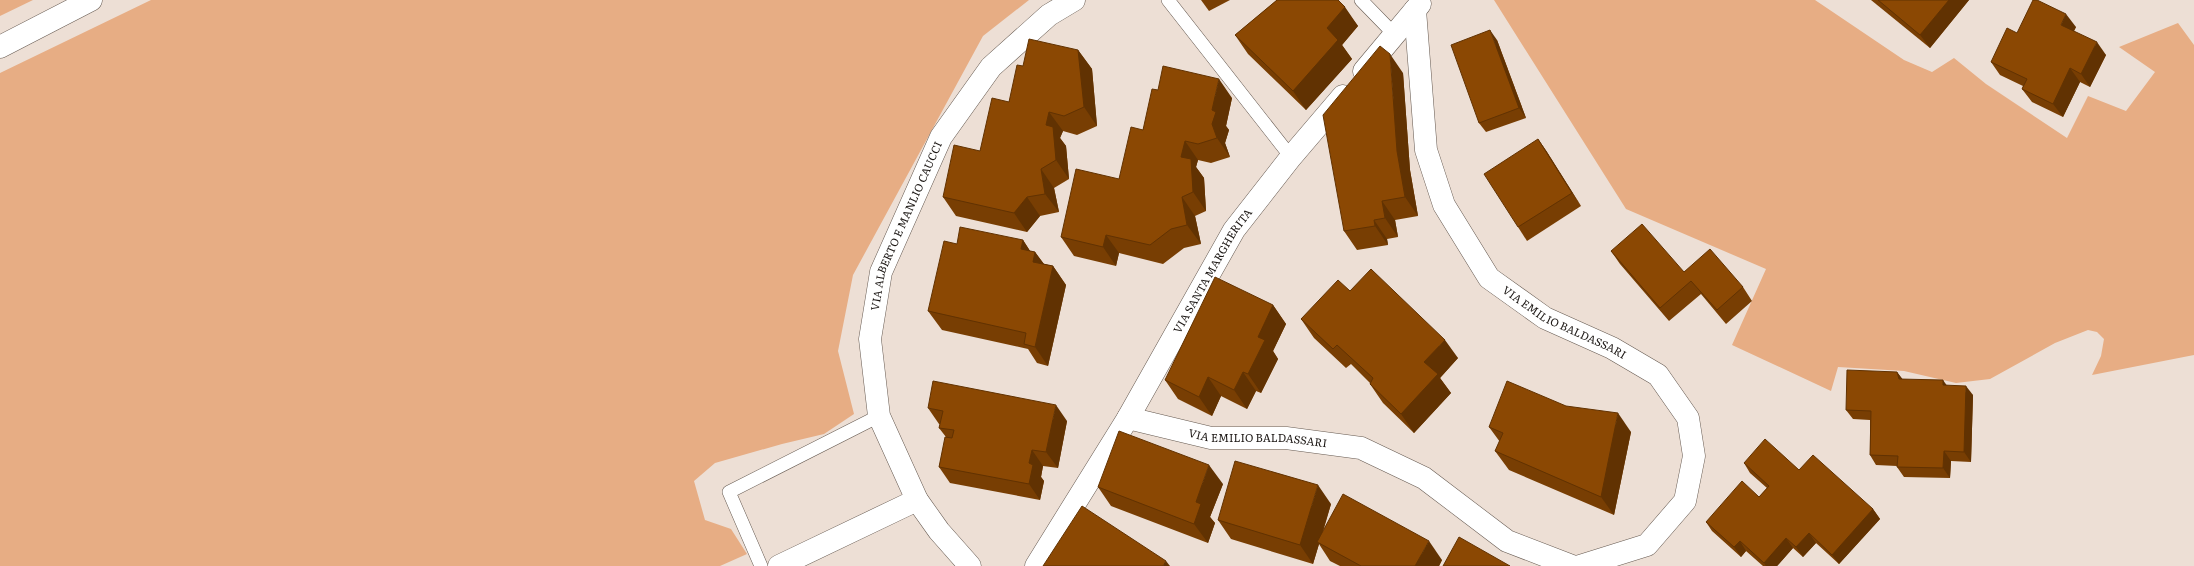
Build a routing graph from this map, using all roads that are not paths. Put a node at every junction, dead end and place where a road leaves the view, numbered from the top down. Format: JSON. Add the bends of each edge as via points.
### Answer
{"nodes":[{"id":1,"x":91,"y":0,"type":"edge"},
{"id":2,"x":1074,"y":0,"type":"edge"},
{"id":3,"x":1168,"y":0,"type":"edge"},
{"id":4,"x":1361,"y":0,"type":"edge"},
{"id":5,"x":1419,"y":5,"type":"edge"},
{"id":6,"x":1395,"y":35,"type":"junction"},
{"id":7,"x":0,"y":47,"type":"edge"},
{"id":8,"x":1291,"y":157,"type":"junction"},
{"id":9,"x":879,"y":416,"type":"junction"},
{"id":10,"x":1128,"y":418,"type":"junction"},
{"id":11,"x":917,"y":500,"type":"junction"},
{"id":12,"x":761,"y":566,"type":"edge"},
{"id":13,"x":779,"y":566,"type":"edge"},
{"id":14,"x":970,"y":566,"type":"edge"},
{"id":15,"x":1036,"y":566,"type":"edge"},
{"id":16,"x":1572,"y":566,"type":"edge"},
{"id":17,"x":1580,"y":566,"type":"edge"}],
"edges":[{"from":1,"to":7,"type":"street"},
{"from":2,"to":9,"type":"street","name":"VIA ALBERTO E MANLIO CAUCCI","via":[[1049,15],[991,67],[938,144],[881,272],[870,339]]},
{"from":3,"to":8,"type":"lane"},
{"from":4,"to":6,"type":"lane"},
{"from":5,"to":6,"type":"street","name":"VIA SANTA MARGHERITA"},
{"from":5,"to":17,"type":"street","name":"VIA EMILIO BALDASSARI","via":[[1426,150],[1444,206],[1489,278],[1545,318],[1612,348],[1658,375],[1688,418],[1694,456],[1685,500],[1647,545]]},
{"from":6,"to":8,"type":"street","name":"VIA SANTA MARGHERITA"},
{"from":8,"to":10,"type":"street","name":"VIA SANTA MARGHERITA","via":[[1234,230]]},
{"from":9,"to":11,"type":"street","name":"VIA ALBERTO E MANLIO CAUCCI"},
{"from":9,"to":12,"type":"lane","via":[[729,492]]},
{"from":10,"to":15,"type":"street","name":"VIA SANTA MARGHERITA"},
{"from":10,"to":16,"type":"street","name":"VIA EMILIO BALDASSARI","via":[[1211,438],[1286,438],[1361,448],[1424,478],[1507,541]]},
{"from":11,"to":13,"type":"street"},
{"from":11,"to":14,"type":"street","name":"VIA ALBERTO E MANLIO CAUCCI","via":[[939,531]]}]}
